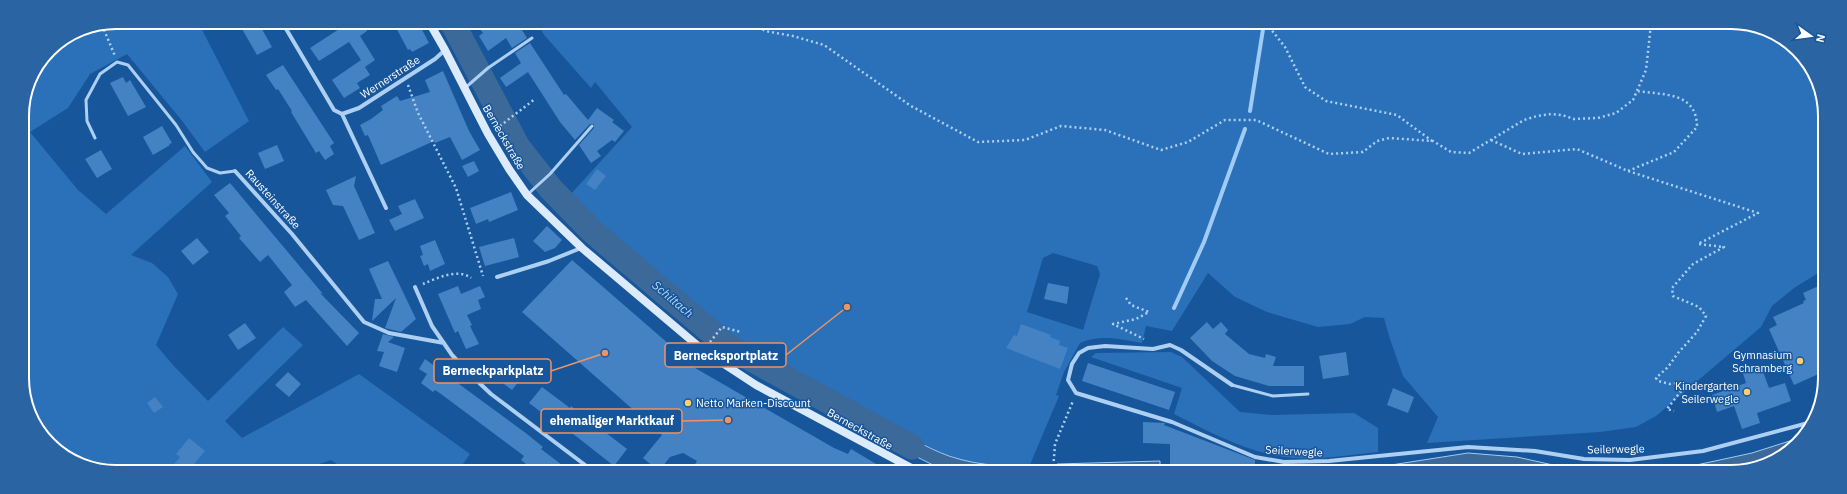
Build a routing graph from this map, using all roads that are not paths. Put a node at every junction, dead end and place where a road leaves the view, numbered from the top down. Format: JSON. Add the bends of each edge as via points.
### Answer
{"nodes":[{"id":1,"x":286,"y":29,"type":"edge"},
{"id":2,"x":433,"y":29,"type":"edge"},
{"id":3,"x":532,"y":38,"type":"dead end"},
{"id":4,"x":445,"y":50,"type":"junction"},
{"id":5,"x":464,"y":88,"type":"junction"},
{"id":6,"x":342,"y":114,"type":"junction"},
{"id":7,"x":592,"y":126,"type":"dead end"},
{"id":8,"x":95,"y":138,"type":"dead end"},
{"id":9,"x":235,"y":171,"type":"joint"},
{"id":10,"x":527,"y":195,"type":"junction"},
{"id":11,"x":386,"y":208,"type":"dead end"},
{"id":12,"x":582,"y":248,"type":"junction"},
{"id":13,"x":497,"y":277,"type":"dead end"},
{"id":14,"x":415,"y":287,"type":"road end"},
{"id":15,"x":444,"y":343,"type":"junction"},
{"id":16,"x":1232,"y":385,"type":"joint"},
{"id":17,"x":1308,"y":394,"type":"dead end"},
{"id":18,"x":1804,"y":424,"type":"edge"},
{"id":19,"x":585,"y":465,"type":"edge"},
{"id":20,"x":903,"y":465,"type":"edge"}],
"edges":[{"from":1,"to":6,"type":"street","via":[[334,110]]},
{"from":2,"to":4,"type":"main road","name":"Berneckstraße"},
{"from":3,"to":5,"type":"lane"},
{"from":4,"to":5,"type":"main road","name":"Berneckstraße"},
{"from":4,"to":6,"type":"street","name":"Wernerstraße","via":[[359,108]]},
{"from":5,"to":10,"type":"main road","name":"Berneckstraße","via":[[498,152]]},
{"from":6,"to":11,"type":"street"},
{"from":7,"to":10,"type":"lane","via":[[550,174]]},
{"from":8,"to":9,"type":"lane","name":"Rausteinstraße","via":[[87,121],[86,100],[100,74],[117,62],[128,66],[207,168],[220,173]]},
{"from":9,"to":15,"type":"street","name":"Rausteinstraße","via":[[292,234],[364,322],[389,333]]},
{"from":10,"to":12,"type":"main road","name":"Berneckstraße"},
{"from":12,"to":13,"type":"street"},
{"from":12,"to":20,"type":"main road","name":"Berneckstraße","via":[[704,351],[756,385]]},
{"from":14,"to":15,"type":"street","via":[[424,310]]},
{"from":15,"to":19,"type":"street","via":[[452,355],[492,394]]},
{"from":16,"to":17,"type":"lane","via":[[1272,396]]},
{"from":16,"to":18,"type":"street","name":"Seilerwegle","via":[[1176,346],[1170,345],[1153,349],[1105,346],[1088,348],[1079,353],[1072,364],[1068,380],[1076,393],[1172,422],[1255,457],[1284,462],[1329,461],[1468,448],[1535,451],[1584,459],[1630,460],[1703,451]]}]}
